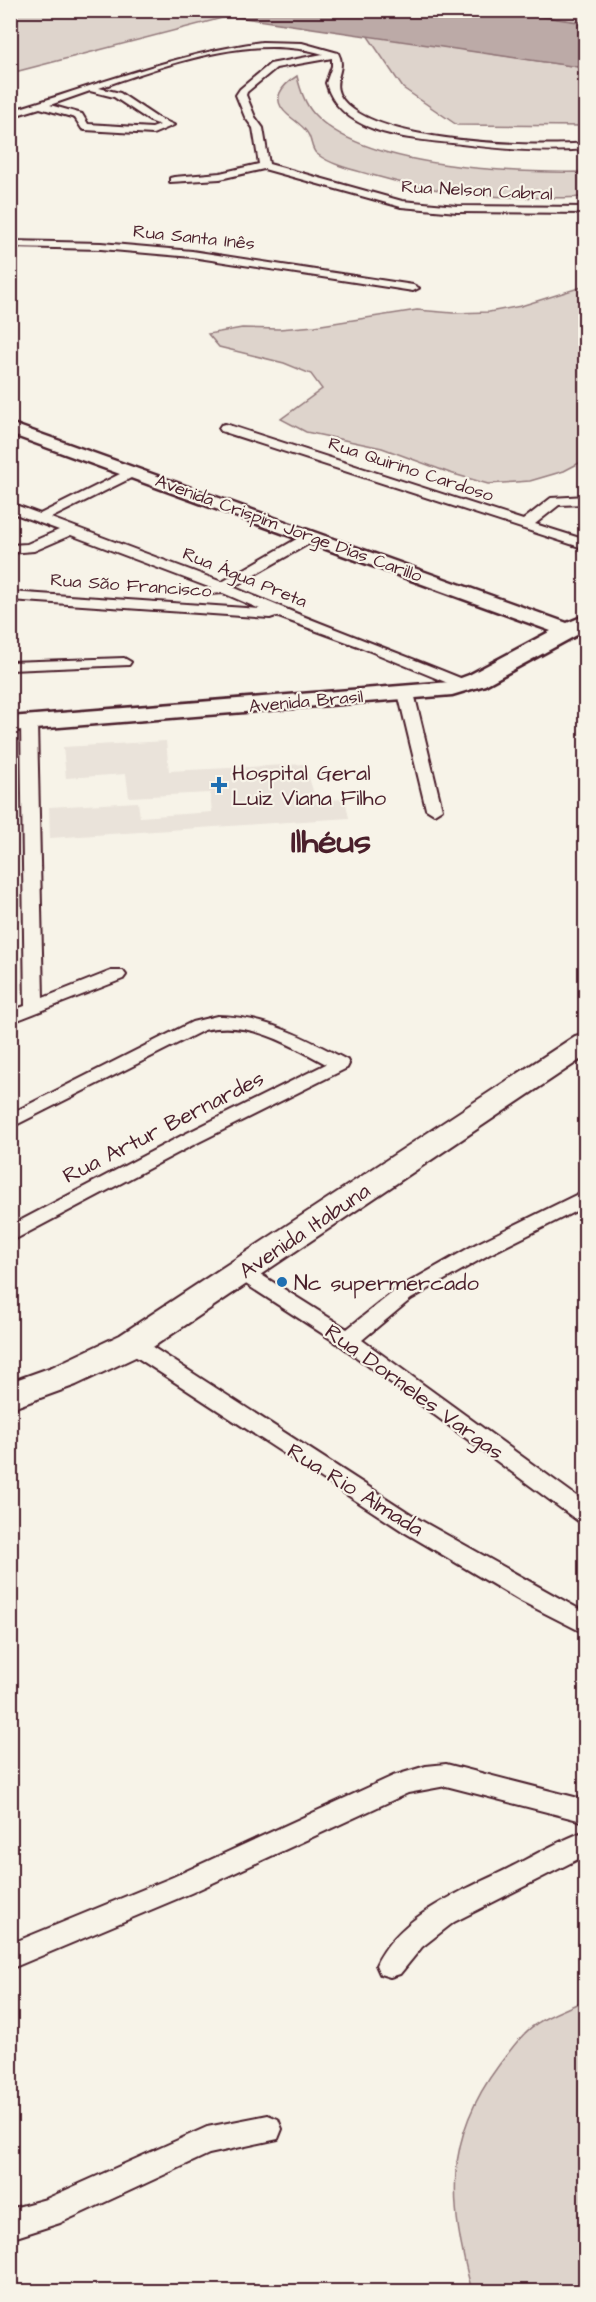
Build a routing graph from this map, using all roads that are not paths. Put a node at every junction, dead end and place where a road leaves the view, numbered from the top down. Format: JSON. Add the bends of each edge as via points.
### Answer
{"nodes":[{"id":1,"x":335,"y":55,"type":"junction"},
{"id":2,"x":90,"y":89,"type":"junction"},
{"id":3,"x":41,"y":105,"type":"junction"},
{"id":4,"x":10,"y":114,"type":"edge"},
{"id":5,"x":585,"y":146,"type":"edge"},
{"id":6,"x":264,"y":166,"type":"junction"},
{"id":7,"x":174,"y":180,"type":"dead end"},
{"id":8,"x":585,"y":210,"type":"edge"},
{"id":9,"x":10,"y":244,"type":"edge"},
{"id":10,"x":413,"y":288,"type":"dead end"},
{"id":11,"x":10,"y":428,"type":"edge"},
{"id":12,"x":225,"y":428,"type":"dead end"},
{"id":13,"x":132,"y":472,"type":"junction"},
{"id":14,"x":585,"y":500,"type":"edge"},
{"id":15,"x":10,"y":507,"type":"edge"},
{"id":16,"x":39,"y":519,"type":"junction"},
{"id":17,"x":525,"y":525,"type":"junction"},
{"id":18,"x":69,"y":530,"type":"junction"},
{"id":19,"x":312,"y":536,"type":"junction"},
{"id":20,"x":585,"y":545,"type":"edge"},
{"id":21,"x":10,"y":549,"type":"edge"},
{"id":22,"x":222,"y":587,"type":"junction"},
{"id":23,"x":10,"y":596,"type":"edge"},
{"id":24,"x":190,"y":609,"type":"junction"},
{"id":25,"x":285,"y":615,"type":"junction"},
{"id":26,"x":577,"y":625,"type":"edge"},
{"id":27,"x":124,"y":662,"type":"dead end"},
{"id":28,"x":10,"y":666,"type":"edge"},
{"id":29,"x":465,"y":685,"type":"junction"},
{"id":30,"x":406,"y":693,"type":"junction"},
{"id":31,"x":20,"y":724,"type":"edge"},
{"id":32,"x":434,"y":809,"type":"dead end"},
{"id":33,"x":117,"y":975,"type":"dead end"},
{"id":34,"x":34,"y":1007,"type":"junction"},
{"id":35,"x":10,"y":1018,"type":"edge"},
{"id":36,"x":585,"y":1042,"type":"edge"},
{"id":37,"x":10,"y":1122,"type":"edge"},
{"id":38,"x":585,"y":1196,"type":"edge"},
{"id":39,"x":10,"y":1235,"type":"edge"},
{"id":40,"x":242,"y":1272,"type":"junction"},
{"id":41,"x":348,"y":1340,"type":"junction"},
{"id":42,"x":132,"y":1344,"type":"junction"},
{"id":43,"x":10,"y":1396,"type":"edge"},
{"id":44,"x":585,"y":1515,"type":"edge"},
{"id":45,"x":585,"y":1625,"type":"edge"},
{"id":46,"x":585,"y":1811,"type":"edge"},
{"id":47,"x":585,"y":1842,"type":"edge"},
{"id":48,"x":10,"y":1957,"type":"edge"},
{"id":49,"x":390,"y":1965,"type":"dead end"},
{"id":50,"x":268,"y":2129,"type":"dead end"},
{"id":51,"x":10,"y":2224,"type":"edge"}],
"edges":[{"from":1,"to":2,"type":"street","via":[[304,46],[250,44]]},
{"from":1,"to":5,"type":"street","via":[[338,61],[331,83],[337,98],[345,108],[385,130],[501,145]]},
{"from":1,"to":6,"type":"street","via":[[273,66],[241,94],[258,129]]},
{"from":2,"to":3,"type":"street"},
{"from":2,"to":3,"type":"street","via":[[117,95],[169,125],[153,131],[85,127],[79,116]]},
{"from":3,"to":4,"type":"street"},
{"from":6,"to":7,"type":"street","via":[[223,176]]},
{"from":6,"to":8,"type":"street","name":"Rua Nelson Cabral","via":[[400,204],[457,209]]},
{"from":9,"to":10,"type":"street","name":"Rua Santa Inês","via":[[67,244],[201,255]]},
{"from":11,"to":13,"type":"street","name":"Avenida Crispim Jorge Dias Carillo"},
{"from":12,"to":17,"type":"street","name":"Rua Quirino Cardoso"},
{"from":13,"to":16,"type":"street"},
{"from":13,"to":19,"type":"street","name":"Avenida Crispim Jorge Dias Carillo"},
{"from":14,"to":17,"type":"street","via":[[556,501]]},
{"from":15,"to":16,"type":"street","name":"Rua Água Preta"},
{"from":16,"to":18,"type":"street","name":"Rua Água Preta"},
{"from":17,"to":20,"type":"street","name":"Rua Quirino Cardoso"},
{"from":18,"to":21,"type":"street","via":[[29,548]]},
{"from":18,"to":22,"type":"street","name":"Rua Água Preta"},
{"from":19,"to":22,"type":"street"},
{"from":19,"to":26,"type":"street","name":"Avenida Crispim Jorge Dias Carillo"},
{"from":22,"to":24,"type":"street"},
{"from":22,"to":25,"type":"street","name":"Rua Água Preta"},
{"from":23,"to":24,"type":"street","name":"Rua São Francisco"},
{"from":24,"to":25,"type":"street","name":"Rua São Francisco"},
{"from":25,"to":29,"type":"street","name":"Rua Água Preta"},
{"from":26,"to":29,"type":"street","name":"Avenida Brasil"},
{"from":27,"to":28,"type":"street"},
{"from":29,"to":30,"type":"street","name":"Avenida Brasil"},
{"from":30,"to":31,"type":"street","name":"Avenida Brasil"},
{"from":30,"to":32,"type":"street"},
{"from":31,"to":34,"type":"street"},
{"from":33,"to":34,"type":"street"},
{"from":34,"to":35,"type":"street"},
{"from":36,"to":40,"type":"main road","name":"Avenida Itabuna"},
{"from":37,"to":39,"type":"street","name":"Rua Artur Bernardes","via":[[198,1026],[219,1020],[276,1032],[340,1064]]},
{"from":38,"to":41,"type":"street","via":[[404,1294]]},
{"from":40,"to":41,"type":"street","name":"Rua Dorneles Vargas"},
{"from":40,"to":42,"type":"main road","name":"Avenida Itabuna"},
{"from":41,"to":44,"type":"street","name":"Rua Dorneles Vargas"},
{"from":42,"to":43,"type":"main road","name":"Avenida Itabuna"},
{"from":42,"to":45,"type":"street","name":"Rua Rio Almada","via":[[329,1473],[532,1598]]},
{"from":46,"to":48,"type":"street","via":[[446,1775],[426,1777],[402,1784],[182,1885]]},
{"from":47,"to":49,"type":"street","via":[[445,1914],[412,1938]]},
{"from":50,"to":51,"type":"street","via":[[207,2141],[49,2213]]}]}
